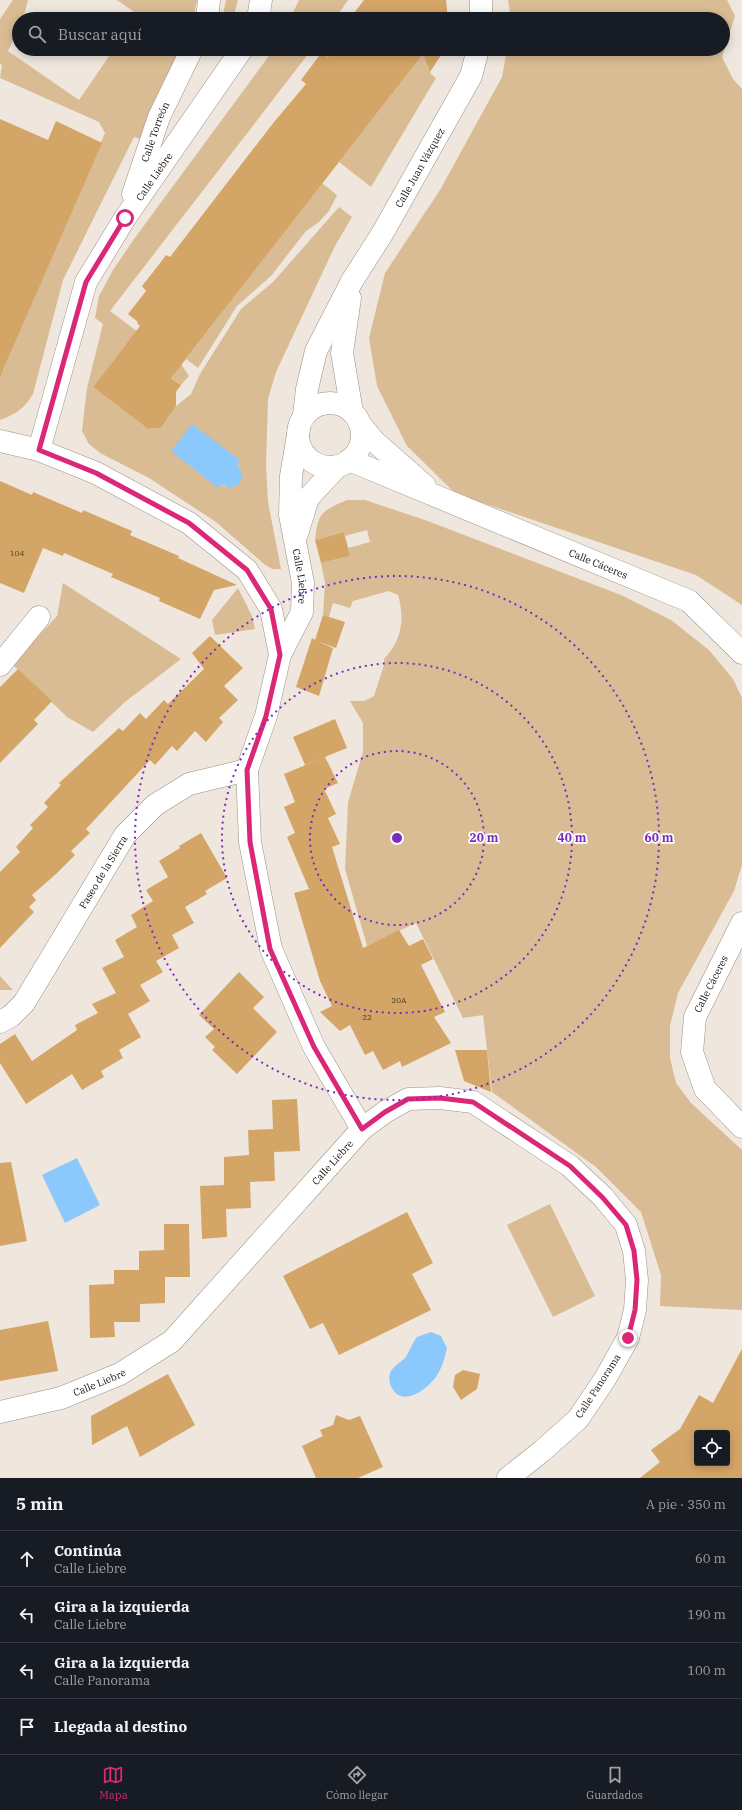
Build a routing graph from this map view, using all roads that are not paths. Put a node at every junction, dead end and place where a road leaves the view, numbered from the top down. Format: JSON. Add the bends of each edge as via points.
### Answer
{"nodes":[{"id":1,"x":209,"y":0,"type":"edge"},
{"id":2,"x":261,"y":0,"type":"edge"},
{"id":3,"x":481,"y":0,"type":"edge"},
{"id":4,"x":208,"y":12,"type":"edge"},
{"id":5,"x":259,"y":12,"type":"edge"},
{"id":6,"x":481,"y":12,"type":"edge"},
{"id":7,"x":189,"y":56,"type":"edge"},
{"id":8,"x":237,"y":56,"type":"edge"},
{"id":9,"x":476,"y":56,"type":"edge"},
{"id":10,"x":125,"y":218,"type":"junction"},
{"id":11,"x":352,"y":281,"type":"junction"},
{"id":12,"x":356,"y":418,"type":"junction"},
{"id":13,"x":302,"y":422,"type":"junction"},
{"id":14,"x":0,"y":442,"type":"edge"},
{"id":15,"x":39,"y":450,"type":"junction"},
{"id":16,"x":344,"y":463,"type":"junction"},
{"id":17,"x":440,"y":499,"type":"junction"},
{"id":18,"x":296,"y":540,"type":"junction"},
{"id":19,"x":39,"y":617,"type":"dead end"},
{"id":20,"x":742,"y":653,"type":"edge"},
{"id":21,"x":280,"y":655,"type":"junction"},
{"id":22,"x":0,"y":665,"type":"edge"},
{"id":23,"x":247,"y":770,"type":"junction"},
{"id":24,"x":742,"y":923,"type":"edge"},
{"id":25,"x":0,"y":1022,"type":"edge"},
{"id":26,"x":742,"y":1127,"type":"edge"},
{"id":27,"x":362,"y":1129,"type":"junction"},
{"id":28,"x":0,"y":1412,"type":"edge"},
{"id":29,"x":508,"y":1478,"type":"edge"}],
"edges":[{"from":1,"to":4,"type":"street"},
{"from":2,"to":5,"type":"street"},
{"from":3,"to":6,"type":"street"},
{"from":7,"to":10,"type":"street","name":"Calle Torreón","via":[[159,117]]},
{"from":8,"to":10,"type":"street","name":"Calle Liebre"},
{"from":9,"to":11,"type":"street","name":"Calle Juan Vázquez","via":[[471,76],[382,234]]},
{"from":10,"to":15,"type":"street","name":"Calle Liebre","via":[[86,282]]},
{"from":11,"to":12,"type":"street","name":"Calle Juan Vázquez","via":[[342,353]]},
{"from":11,"to":13,"type":"street","name":"Calle Juan Vázquez","via":[[316,351]]},
{"from":12,"to":13,"type":"street","via":[[344,406],[322,404],[313,409]]},
{"from":12,"to":16,"type":"street","name":"Calle Liebre","via":[[360,444]]},
{"from":12,"to":17,"type":"street","name":"Calle Cáceres","via":[[374,441]]},
{"from":13,"to":16,"type":"street","name":"Calle Cáceres","via":[[298,440],[301,450],[308,458],[327,467]]},
{"from":13,"to":18,"type":"street","name":"Calle Liebre","via":[[291,476],[290,515]]},
{"from":14,"to":15,"type":"street"},
{"from":15,"to":21,"type":"street","name":"Calle Liebre","via":[[96,473],[189,523],[247,570],[271,609]]},
{"from":16,"to":17,"type":"street","name":"Calle Cáceres"},
{"from":16,"to":18,"type":"street","name":"Calle Liebre","via":[[308,498]]},
{"from":17,"to":20,"type":"street","name":"Calle Cáceres","via":[[689,601]]},
{"from":18,"to":21,"type":"street","name":"Calle Liebre","via":[[303,583],[302,612]]},
{"from":19,"to":22,"type":"street"},
{"from":21,"to":23,"type":"street","name":"Calle Liebre","via":[[266,716]]},
{"from":23,"to":25,"type":"street","name":"Paseo de la Sierra","via":[[189,784],[155,805],[125,835],[24,1002],[11,1016]]},
{"from":23,"to":27,"type":"street","name":"Calle Liebre","via":[[250,842],[270,949],[314,1047]]},
{"from":24,"to":26,"type":"street","name":"Calle Cáceres","via":[[695,1017],[692,1052],[705,1089]]},
{"from":27,"to":28,"type":"street","name":"Calle Liebre","via":[[172,1341],[120,1374],[61,1398]]},
{"from":27,"to":29,"type":"street","name":"Calle Panorama","via":[[408,1099],[440,1098],[473,1102],[570,1166],[626,1225],[634,1251],[637,1280],[635,1310],[628,1338],[605,1379],[578,1418]]}]}
